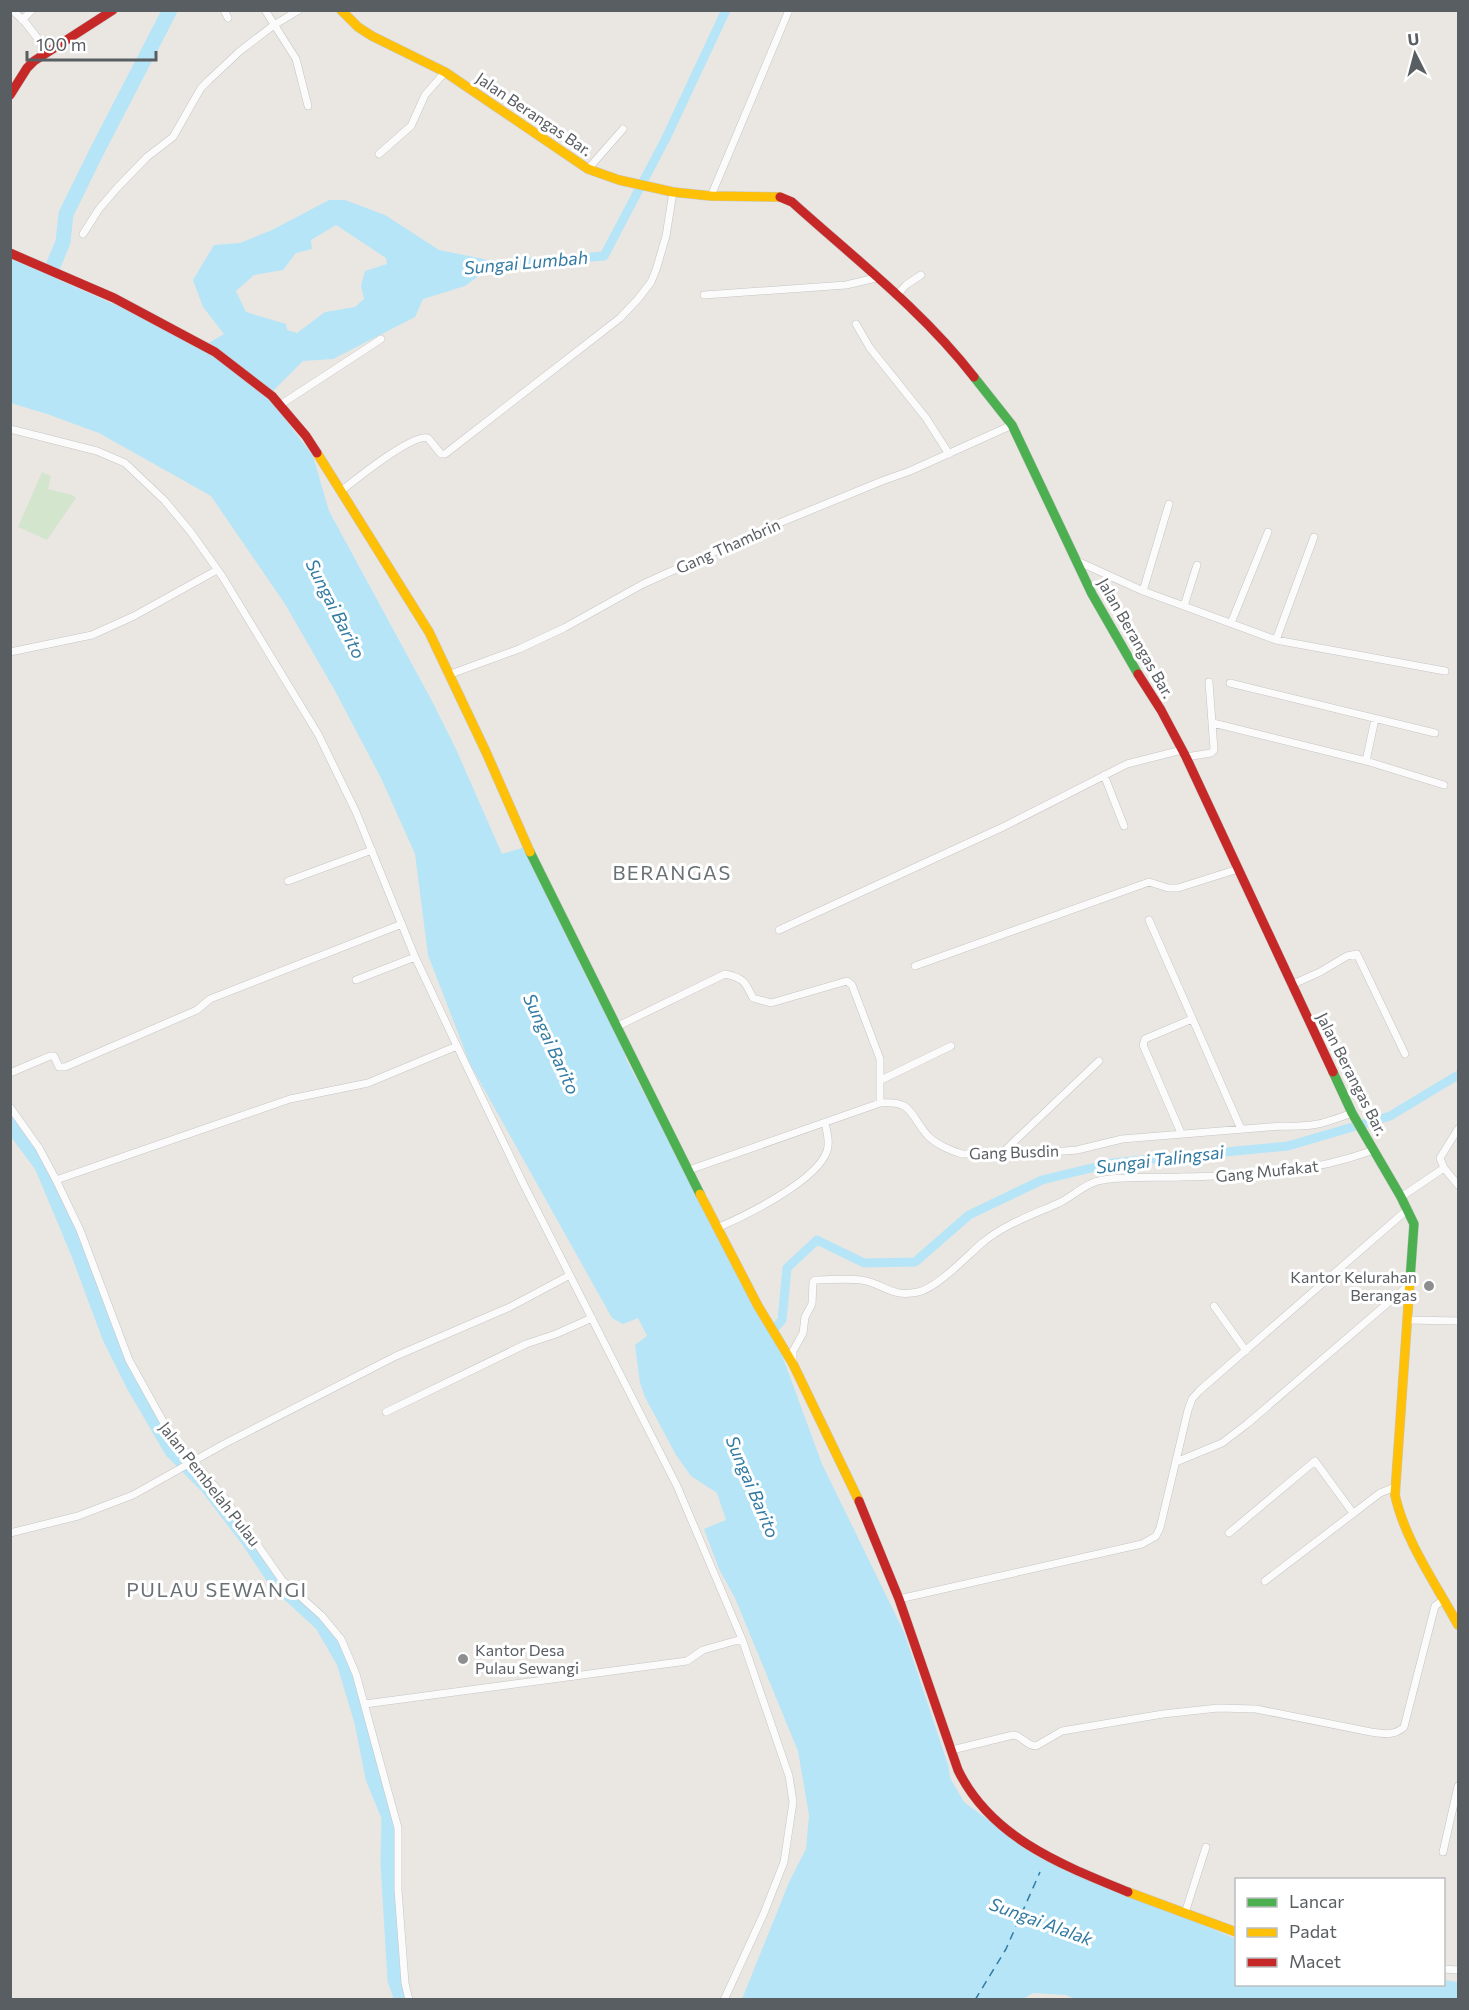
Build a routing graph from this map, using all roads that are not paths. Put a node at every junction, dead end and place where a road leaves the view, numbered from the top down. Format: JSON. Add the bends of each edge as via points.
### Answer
{"nodes":[{"id":1,"x":12,"y":10,"type":"edge"},
{"id":2,"x":32,"y":10,"type":"edge"},
{"id":3,"x":113,"y":10,"type":"edge"},
{"id":4,"x":224,"y":10,"type":"edge"},
{"id":5,"x":265,"y":10,"type":"edge"},
{"id":6,"x":299,"y":10,"type":"edge"},
{"id":7,"x":340,"y":10,"type":"edge"},
{"id":8,"x":789,"y":10,"type":"edge"},
{"id":9,"x":228,"y":18,"type":"dead end"},
{"id":10,"x":22,"y":20,"type":"junction"},
{"id":11,"x":274,"y":25,"type":"junction"},
{"id":12,"x":48,"y":52,"type":"junction"},
{"id":13,"x":445,"y":72,"type":"junction"},
{"id":14,"x":10,"y":95,"type":"edge"},
{"id":15,"x":308,"y":106,"type":"dead end"},
{"id":16,"x":623,"y":129,"type":"dead end"},
{"id":17,"x":379,"y":154,"type":"dead end"},
{"id":18,"x":588,"y":169,"type":"junction"},
{"id":19,"x":671,"y":192,"type":"junction"},
{"id":20,"x":711,"y":196,"type":"junction"},
{"id":21,"x":83,"y":234,"type":"dead end"},
{"id":22,"x":10,"y":253,"type":"edge"},
{"id":23,"x":921,"y":275,"type":"dead end"},
{"id":24,"x":876,"y":278,"type":"junction"},
{"id":25,"x":898,"y":294,"type":"junction"},
{"id":26,"x":704,"y":295,"type":"dead end"},
{"id":27,"x":856,"y":324,"type":"dead end"},
{"id":28,"x":381,"y":339,"type":"dead end"},
{"id":29,"x":280,"y":405,"type":"junction"},
{"id":30,"x":1012,"y":424,"type":"junction"},
{"id":31,"x":10,"y":429,"type":"edge"},
{"id":32,"x":949,"y":454,"type":"junction"},
{"id":33,"x":341,"y":491,"type":"junction"},
{"id":34,"x":1169,"y":504,"type":"dead end"},
{"id":35,"x":1269,"y":532,"type":"dead end"},
{"id":36,"x":1314,"y":537,"type":"dead end"},
{"id":37,"x":1075,"y":560,"type":"junction"},
{"id":38,"x":1197,"y":565,"type":"dead end"},
{"id":39,"x":218,"y":570,"type":"junction"},
{"id":40,"x":1143,"y":591,"type":"junction"},
{"id":41,"x":1185,"y":606,"type":"junction"},
{"id":42,"x":1232,"y":623,"type":"junction"},
{"id":43,"x":1276,"y":640,"type":"junction"},
{"id":44,"x":10,"y":652,"type":"edge"},
{"id":45,"x":1445,"y":671,"type":"dead end"},
{"id":46,"x":448,"y":675,"type":"junction"},
{"id":47,"x":1209,"y":682,"type":"dead end"},
{"id":48,"x":1230,"y":683,"type":"dead end"},
{"id":49,"x":1375,"y":719,"type":"junction"},
{"id":50,"x":1213,"y":723,"type":"junction"},
{"id":51,"x":1435,"y":733,"type":"dead end"},
{"id":52,"x":1184,"y":753,"type":"junction"},
{"id":53,"x":1366,"y":761,"type":"junction"},
{"id":54,"x":1104,"y":775,"type":"junction"},
{"id":55,"x":1444,"y":785,"type":"dead end"},
{"id":56,"x":1124,"y":826,"type":"dead end"},
{"id":57,"x":372,"y":850,"type":"junction"},
{"id":58,"x":1238,"y":869,"type":"junction"},
{"id":59,"x":288,"y":882,"type":"dead end"},
{"id":60,"x":1149,"y":920,"type":"dead end"},
{"id":61,"x":402,"y":924,"type":"junction"},
{"id":62,"x":780,"y":930,"type":"dead end"},
{"id":63,"x":415,"y":957,"type":"junction"},
{"id":64,"x":915,"y":966,"type":"dead end"},
{"id":65,"x":356,"y":980,"type":"dead end"},
{"id":66,"x":1291,"y":985,"type":"junction"},
{"id":67,"x":1192,"y":1019,"type":"junction"},
{"id":68,"x":618,"y":1026,"type":"junction"},
{"id":69,"x":457,"y":1046,"type":"junction"},
{"id":70,"x":951,"y":1046,"type":"dead end"},
{"id":71,"x":1405,"y":1054,"type":"dead end"},
{"id":72,"x":1099,"y":1061,"type":"dead end"},
{"id":73,"x":10,"y":1073,"type":"edge"},
{"id":74,"x":881,"y":1080,"type":"junction"},
{"id":75,"x":880,"y":1103,"type":"junction"},
{"id":76,"x":10,"y":1107,"type":"edge"},
{"id":77,"x":1353,"y":1117,"type":"junction"},
{"id":78,"x":825,"y":1123,"type":"junction"},
{"id":79,"x":1241,"y":1129,"type":"junction"},
{"id":80,"x":1458,"y":1129,"type":"edge"},
{"id":81,"x":1180,"y":1133,"type":"junction"},
{"id":82,"x":1455,"y":1140,"type":"edge"},
{"id":83,"x":1371,"y":1146,"type":"junction"},
{"id":84,"x":1001,"y":1154,"type":"junction"},
{"id":85,"x":1444,"y":1168,"type":"junction"},
{"id":86,"x":689,"y":1170,"type":"junction"},
{"id":87,"x":56,"y":1180,"type":"junction"},
{"id":88,"x":1458,"y":1185,"type":"edge"},
{"id":89,"x":1401,"y":1197,"type":"junction"},
{"id":90,"x":1408,"y":1209,"type":"junction"},
{"id":91,"x":717,"y":1228,"type":"junction"},
{"id":92,"x":570,"y":1275,"type":"junction"},
{"id":93,"x":1410,"y":1284,"type":"junction"},
{"id":94,"x":1214,"y":1306,"type":"dead end"},
{"id":95,"x":592,"y":1318,"type":"junction"},
{"id":96,"x":1408,"y":1320,"type":"junction"},
{"id":97,"x":1458,"y":1321,"type":"edge"},
{"id":98,"x":1246,"y":1351,"type":"junction"},
{"id":99,"x":791,"y":1362,"type":"junction"},
{"id":100,"x":386,"y":1412,"type":"dead end"},
{"id":101,"x":1176,"y":1462,"type":"junction"},
{"id":102,"x":186,"y":1464,"type":"junction"},
{"id":103,"x":1395,"y":1487,"type":"junction"},
{"id":104,"x":1353,"y":1514,"type":"junction"},
{"id":105,"x":10,"y":1533,"type":"edge"},
{"id":106,"x":1229,"y":1533,"type":"dead end"},
{"id":107,"x":1265,"y":1581,"type":"dead end"},
{"id":108,"x":899,"y":1599,"type":"junction"},
{"id":109,"x":1443,"y":1600,"type":"junction"},
{"id":110,"x":1458,"y":1625,"type":"edge"},
{"id":111,"x":742,"y":1639,"type":"junction"},
{"id":112,"x":365,"y":1704,"type":"junction"},
{"id":113,"x":952,"y":1750,"type":"junction"},
{"id":114,"x":1458,"y":1786,"type":"edge"},
{"id":115,"x":1206,"y":1847,"type":"dead end"},
{"id":116,"x":1443,"y":1852,"type":"dead end"},
{"id":117,"x":1185,"y":1913,"type":"junction"},
{"id":118,"x":1235,"y":1932,"type":"edge"},
{"id":119,"x":409,"y":2000,"type":"edge"},
{"id":120,"x":724,"y":2000,"type":"edge"}],
"edges":[{"from":1,"to":10,"type":"street"},
{"from":2,"to":10,"type":"street"},
{"from":3,"to":12,"type":"street"},
{"from":4,"to":9,"type":"street"},
{"from":5,"to":11,"type":"street"},
{"from":6,"to":11,"type":"street"},
{"from":7,"to":13,"type":"street","name":"Jalan Berangas Bar.","via":[[372,36]]},
{"from":8,"to":20,"type":"street"},
{"from":10,"to":12,"type":"street"},
{"from":11,"to":15,"type":"street","via":[[296,59]]},
{"from":11,"to":21,"type":"street","via":[[201,88],[172,137],[117,188]]},
{"from":12,"to":14,"type":"street","via":[[27,68]]},
{"from":13,"to":17,"type":"street","via":[[425,94],[411,126]]},
{"from":13,"to":18,"type":"street","name":"Jalan Berangas Bar."},
{"from":16,"to":18,"type":"street"},
{"from":18,"to":19,"type":"street","name":"Jalan Berangas Bar."},
{"from":19,"to":20,"type":"street","name":"Jalan Berangas Bar."},
{"from":19,"to":33,"type":"street","via":[[666,236],[656,270],[620,318],[445,454],[428,438],[418,437]]},
{"from":20,"to":24,"type":"street","name":"Jalan Berangas Bar.","via":[[778,196],[792,202]]},
{"from":22,"to":29,"type":"street","via":[[114,298],[215,352]]},
{"from":23,"to":25,"type":"street"},
{"from":24,"to":25,"type":"street","name":"Jalan Berangas Bar."},
{"from":24,"to":26,"type":"street","via":[[846,285]]},
{"from":25,"to":30,"type":"street","name":"Jalan Berangas Bar.","via":[[956,354]]},
{"from":27,"to":32,"type":"street"},
{"from":28,"to":29,"type":"street"},
{"from":29,"to":33,"type":"street","via":[[306,436]]},
{"from":30,"to":32,"type":"street","name":"Gang Thambrin"},
{"from":30,"to":37,"type":"street","name":"Jalan Berangas Bar."},
{"from":31,"to":39,"type":"street","via":[[97,451],[125,464],[164,501]]},
{"from":32,"to":46,"type":"street","name":"Gang Thambrin","via":[[772,526],[643,584],[519,649]]},
{"from":33,"to":46,"type":"street","via":[[429,632]]},
{"from":34,"to":40,"type":"street"},
{"from":35,"to":42,"type":"street"},
{"from":36,"to":43,"type":"street"},
{"from":37,"to":40,"type":"street"},
{"from":37,"to":52,"type":"street","name":"Jalan Berangas Bar."},
{"from":38,"to":41,"type":"street"},
{"from":39,"to":44,"type":"street","via":[[92,635]]},
{"from":39,"to":57,"type":"street","via":[[318,734]]},
{"from":40,"to":41,"type":"street"},
{"from":41,"to":42,"type":"street"},
{"from":42,"to":43,"type":"street"},
{"from":43,"to":45,"type":"street"},
{"from":46,"to":68,"type":"street","via":[[541,877]]},
{"from":47,"to":50,"type":"street"},
{"from":48,"to":49,"type":"street"},
{"from":49,"to":51,"type":"street"},
{"from":49,"to":53,"type":"street"},
{"from":50,"to":52,"type":"street","via":[[1214,750]]},
{"from":50,"to":53,"type":"street"},
{"from":52,"to":54,"type":"street","via":[[1127,764]]},
{"from":52,"to":58,"type":"street","name":"Jalan Berangas Bar."},
{"from":53,"to":55,"type":"street"},
{"from":54,"to":56,"type":"street"},
{"from":54,"to":62,"type":"street","via":[[1003,827]]},
{"from":57,"to":59,"type":"street"},
{"from":57,"to":61,"type":"street"},
{"from":58,"to":64,"type":"street","via":[[1178,888],[1149,882]]},
{"from":58,"to":66,"type":"street","name":"Jalan Berangas Bar."},
{"from":60,"to":67,"type":"street"},
{"from":61,"to":63,"type":"street"},
{"from":61,"to":73,"type":"street","via":[[210,999],[197,1010],[65,1067],[59,1067],[51,1056]]},
{"from":63,"to":65,"type":"street"},
{"from":63,"to":69,"type":"street"},
{"from":66,"to":71,"type":"street","via":[[1357,954]]},
{"from":66,"to":77,"type":"street","name":"Jalan Berangas Bar."},
{"from":67,"to":79,"type":"street"},
{"from":67,"to":81,"type":"street","via":[[1145,1039],[1143,1045]]},
{"from":68,"to":74,"type":"street","via":[[725,974],[745,981],[753,998],[771,1003],[847,981],[852,985],[880,1059]]},
{"from":68,"to":86,"type":"street"},
{"from":69,"to":87,"type":"street","via":[[368,1083],[290,1099]]},
{"from":69,"to":92,"type":"street"},
{"from":70,"to":74,"type":"street"},
{"from":72,"to":84,"type":"street"},
{"from":74,"to":75,"type":"street"},
{"from":75,"to":78,"type":"street"},
{"from":75,"to":84,"type":"street","name":"Gang Busdin","via":[[903,1104],[929,1137],[954,1152]]},
{"from":76,"to":87,"type":"street","name":"Jalan Pembelah Pulau"},
{"from":77,"to":79,"type":"street","name":"Gang Busdin","via":[[1320,1125]]},
{"from":77,"to":83,"type":"street","name":"Jalan Berangas Bar."},
{"from":78,"to":86,"type":"street"},
{"from":78,"to":91,"type":"street","via":[[828,1148],[813,1169],[779,1197]]},
{"from":79,"to":81,"type":"street","name":"Gang Busdin"},
{"from":80,"to":82,"type":"street"},
{"from":81,"to":84,"type":"street","name":"Gang Busdin","via":[[1122,1139],[1077,1150]]},
{"from":82,"to":85,"type":"street","via":[[1440,1158]]},
{"from":83,"to":89,"type":"street","name":"Jalan Berangas Bar."},
{"from":83,"to":99,"type":"street","name":"Gang Mufakat","via":[[1342,1161],[1285,1172],[1096,1181],[998,1230],[968,1258],[919,1292],[898,1294],[863,1280],[815,1281],[812,1304]]},
{"from":85,"to":88,"type":"street"},
{"from":85,"to":89,"type":"street"},
{"from":86,"to":91,"type":"street"},
{"from":87,"to":102,"type":"street","name":"Jalan Pembelah Pulau","via":[[80,1230],[129,1360]]},
{"from":89,"to":90,"type":"street","name":"Jalan Berangas Bar."},
{"from":90,"to":93,"type":"street","name":"Jalan Berangas Bar.","via":[[1415,1237]]},
{"from":90,"to":98,"type":"street"},
{"from":91,"to":99,"type":"street"},
{"from":92,"to":95,"type":"street"},
{"from":92,"to":102,"type":"street","via":[[396,1356]]},
{"from":93,"to":96,"type":"street","name":"Jalan Berangas Bar."},
{"from":93,"to":101,"type":"street","via":[[1247,1424],[1222,1443]]},
{"from":94,"to":98,"type":"street"},
{"from":95,"to":100,"type":"street","via":[[526,1344]]},
{"from":95,"to":111,"type":"street","via":[[677,1486]]},
{"from":96,"to":97,"type":"street"},
{"from":96,"to":103,"type":"street","name":"Jalan Berangas Bar."},
{"from":98,"to":101,"type":"street","via":[[1216,1374],[1192,1400]]},
{"from":99,"to":108,"type":"street","via":[[850,1480]]},
{"from":101,"to":108,"type":"street","via":[[1160,1528],[1148,1542]]},
{"from":102,"to":105,"type":"street","via":[[122,1499],[78,1516]]},
{"from":102,"to":112,"type":"street","name":"Jalan Pembelah Pulau","via":[[224,1497],[282,1580],[341,1639]]},
{"from":103,"to":104,"type":"street","via":[[1380,1492]]},
{"from":103,"to":109,"type":"street","name":"Jalan Berangas Bar.","via":[[1403,1522]]},
{"from":104,"to":106,"type":"street","via":[[1315,1461]]},
{"from":104,"to":107,"type":"street"},
{"from":108,"to":113,"type":"street"},
{"from":109,"to":110,"type":"street","name":"Jalan Berangas Bar."},
{"from":109,"to":113,"type":"street","via":[[1435,1606],[1404,1727],[1396,1733],[1371,1732],[1256,1709],[1218,1708],[1062,1731],[1036,1746],[1013,1735]]},
{"from":111,"to":112,"type":"street","via":[[704,1650],[687,1661]]},
{"from":111,"to":120,"type":"street","via":[[789,1776],[793,1802],[784,1862]]},
{"from":112,"to":119,"type":"street","name":"Jalan Pembelah Pulau","via":[[398,1828],[398,1890]]},
{"from":113,"to":117,"type":"street","via":[[966,1788],[1022,1842],[1086,1874]]},
{"from":114,"to":116,"type":"street"},
{"from":115,"to":117,"type":"street"},
{"from":117,"to":118,"type":"street"}]}
